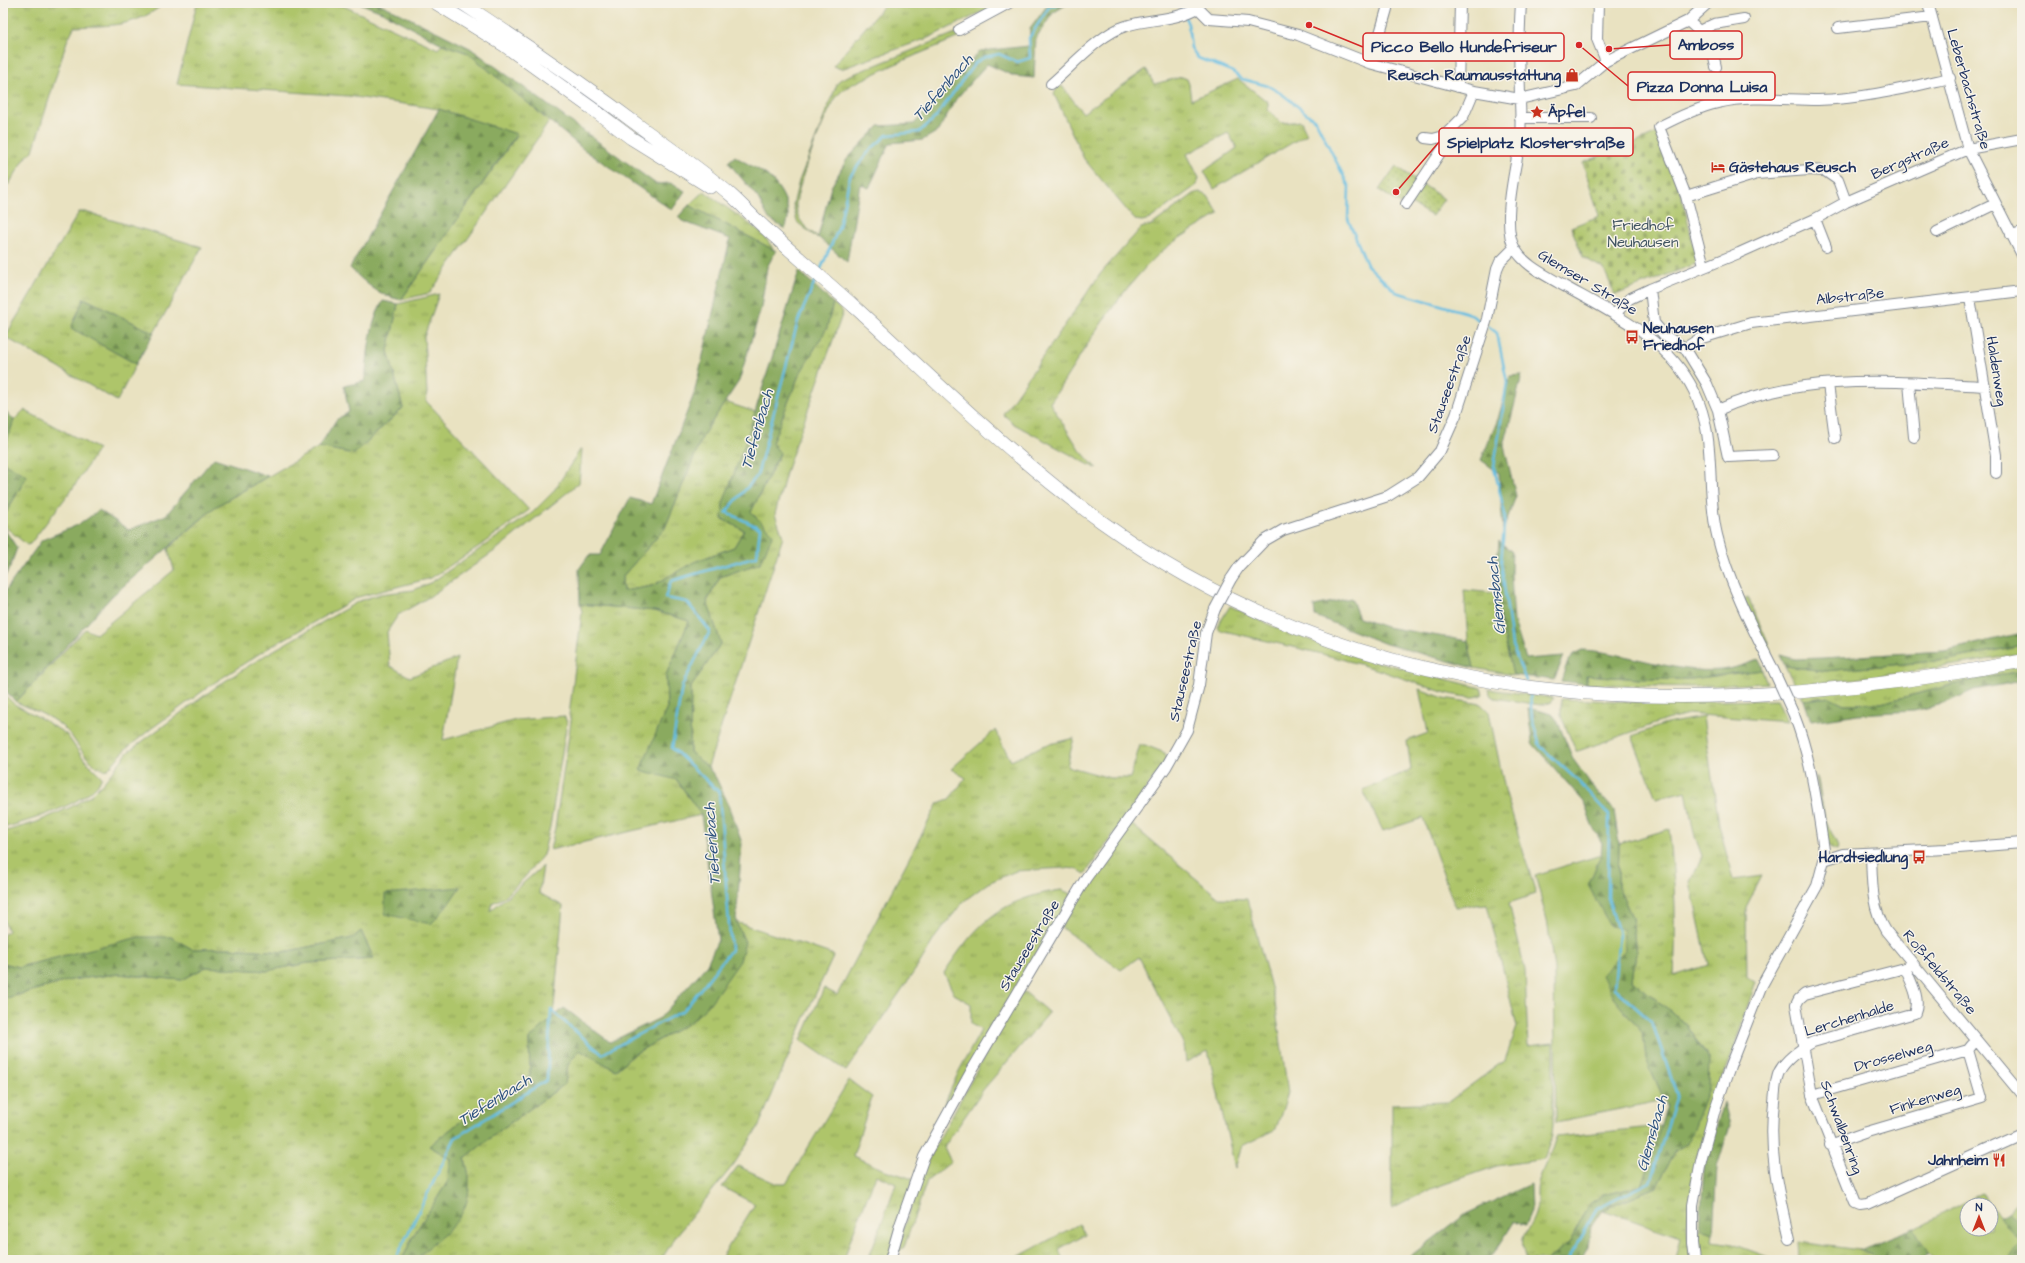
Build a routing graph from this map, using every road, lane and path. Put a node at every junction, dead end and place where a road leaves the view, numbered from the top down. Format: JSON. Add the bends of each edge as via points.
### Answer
{"nodes":[{"id":1,"x":436,"y":3,"type":"edge"},
{"id":2,"x":462,"y":3,"type":"edge"},
{"id":3,"x":1009,"y":3,"type":"edge"},
{"id":4,"x":1460,"y":3,"type":"edge"},
{"id":5,"x":1521,"y":3,"type":"edge"},
{"id":6,"x":1598,"y":3,"type":"edge"},
{"id":7,"x":1708,"y":3,"type":"edge"},
{"id":8,"x":1928,"y":3,"type":"edge"},
{"id":9,"x":1194,"y":7,"type":"edge"},
{"id":10,"x":1387,"y":8,"type":"dead end"},
{"id":11,"x":1932,"y":17,"type":"junction"},
{"id":12,"x":1744,"y":19,"type":"dead end"},
{"id":13,"x":1688,"y":20,"type":"junction"},
{"id":14,"x":1707,"y":27,"type":"junction"},
{"id":15,"x":1838,"y":28,"type":"dead end"},
{"id":16,"x":959,"y":30,"type":"dead end"},
{"id":17,"x":1606,"y":61,"type":"junction"},
{"id":18,"x":1369,"y":63,"type":"junction"},
{"id":19,"x":1716,"y":67,"type":"dead end"},
{"id":20,"x":1950,"y":78,"type":"junction"},
{"id":21,"x":1051,"y":84,"type":"dead end"},
{"id":22,"x":1458,"y":87,"type":"junction"},
{"id":23,"x":1474,"y":91,"type":"junction"},
{"id":24,"x":1520,"y":100,"type":"junction"},
{"id":25,"x":1520,"y":118,"type":"junction"},
{"id":26,"x":1591,"y":118,"type":"dead end"},
{"id":27,"x":1444,"y":136,"type":"junction"},
{"id":28,"x":1425,"y":138,"type":"dead end"},
{"id":29,"x":2022,"y":139,"type":"edge"},
{"id":30,"x":1968,"y":149,"type":"junction"},
{"id":31,"x":1686,"y":196,"type":"junction"},
{"id":32,"x":1846,"y":202,"type":"junction"},
{"id":33,"x":1406,"y":204,"type":"dead end"},
{"id":34,"x":1995,"y":204,"type":"junction"},
{"id":35,"x":749,"y":212,"type":"junction"},
{"id":36,"x":1815,"y":219,"type":"junction"},
{"id":37,"x":1936,"y":232,"type":"dead end"},
{"id":38,"x":2022,"y":232,"type":"edge"},
{"id":39,"x":2012,"y":235,"type":"junction"},
{"id":40,"x":1826,"y":247,"type":"dead end"},
{"id":41,"x":1514,"y":248,"type":"junction"},
{"id":42,"x":2022,"y":255,"type":"edge"},
{"id":43,"x":1704,"y":266,"type":"junction"},
{"id":44,"x":1650,"y":289,"type":"junction"},
{"id":45,"x":2022,"y":292,"type":"edge"},
{"id":46,"x":1970,"y":298,"type":"junction"},
{"id":47,"x":1616,"y":313,"type":"junction"},
{"id":48,"x":1685,"y":348,"type":"junction"},
{"id":49,"x":1909,"y":383,"type":"junction"},
{"id":50,"x":1828,"y":384,"type":"junction"},
{"id":51,"x":1985,"y":386,"type":"junction"},
{"id":52,"x":1718,"y":410,"type":"junction"},
{"id":53,"x":1914,"y":437,"type":"dead end"},
{"id":54,"x":1835,"y":438,"type":"dead end"},
{"id":55,"x":1773,"y":455,"type":"dead end"},
{"id":56,"x":1996,"y":474,"type":"dead end"},
{"id":57,"x":2022,"y":661,"type":"edge"},
{"id":58,"x":2022,"y":843,"type":"edge"},
{"id":59,"x":1871,"y":853,"type":"junction"},
{"id":60,"x":1824,"y":860,"type":"junction"},
{"id":61,"x":1909,"y":965,"type":"junction"},
{"id":62,"x":1976,"y":1038,"type":"junction"},
{"id":63,"x":1804,"y":1046,"type":"junction"},
{"id":64,"x":1968,"y":1050,"type":"junction"},
{"id":65,"x":1812,"y":1095,"type":"junction"},
{"id":66,"x":2022,"y":1095,"type":"edge"},
{"id":67,"x":2022,"y":1134,"type":"edge"},
{"id":68,"x":1830,"y":1145,"type":"junction"},
{"id":69,"x":1789,"y":1239,"type":"dead end"},
{"id":70,"x":890,"y":1260,"type":"edge"},
{"id":71,"x":1695,"y":1260,"type":"edge"}],
"edges":[{"from":1,"to":35,"type":"main road","via":[[504,45],[636,142]]},
{"from":2,"to":35,"type":"main road","via":[[621,112],[713,180]]},
{"from":3,"to":16,"type":"street"},
{"from":4,"to":22,"type":"street"},
{"from":5,"to":24,"type":"street"},
{"from":6,"to":17,"type":"street","via":[[1597,39]]},
{"from":7,"to":13,"type":"street"},
{"from":8,"to":11,"type":"street","name":"Leberbachstraße"},
{"from":9,"to":18,"type":"street","via":[[1209,19],[1248,22],[1298,35]]},
{"from":9,"to":21,"type":"street","via":[[1178,17],[1122,28],[1105,37]]},
{"from":10,"to":18,"type":"street","via":[[1380,37]]},
{"from":11,"to":15,"type":"street"},
{"from":11,"to":20,"type":"street","name":"Leberbachstraße"},
{"from":12,"to":14,"type":"street"},
{"from":13,"to":14,"type":"street","via":[[1699,31]]},
{"from":13,"to":17,"type":"street"},
{"from":14,"to":19,"type":"street"},
{"from":17,"to":24,"type":"street","via":[[1576,86]]},
{"from":18,"to":22,"type":"street"},
{"from":20,"to":30,"type":"street","name":"Leberbachstraße"},
{"from":20,"to":31,"type":"street","via":[[1859,96],[1818,100],[1752,98],[1718,103],[1687,113],[1659,127]]},
{"from":22,"to":23,"type":"street"},
{"from":23,"to":24,"type":"street"},
{"from":23,"to":27,"type":"street","via":[[1463,117]]},
{"from":24,"to":25,"type":"street"},
{"from":25,"to":26,"type":"street"},
{"from":25,"to":41,"type":"street","via":[[1520,144],[1510,202],[1510,232]]},
{"from":27,"to":28,"type":"street"},
{"from":27,"to":33,"type":"street","via":[[1444,147]]},
{"from":29,"to":30,"type":"street","name":"Bergstraße"},
{"from":30,"to":32,"type":"street","name":"Bergstraße"},
{"from":30,"to":34,"type":"street","name":"Leberbachstraße"},
{"from":31,"to":32,"type":"street","via":[[1757,174],[1808,170],[1825,171],[1838,180]]},
{"from":31,"to":43,"type":"street"},
{"from":32,"to":36,"type":"street","name":"Bergstraße"},
{"from":34,"to":37,"type":"street"},
{"from":34,"to":39,"type":"street","name":"Leberbachstraße"},
{"from":35,"to":57,"type":"main road","via":[[861,312],[955,401],[1068,497],[1195,582],[1248,608],[1324,639],[1389,660],[1446,674],[1584,694],[1688,696],[1813,690],[1921,678]]},
{"from":36,"to":40,"type":"street"},
{"from":36,"to":43,"type":"street","name":"Bergstraße"},
{"from":38,"to":39,"type":"street"},
{"from":39,"to":42,"type":"street","name":"Leberbachstraße"},
{"from":41,"to":47,"type":"street","name":"Glemser Straße","via":[[1530,266]]},
{"from":41,"to":70,"type":"street","name":"Stauseestraße","bridge":true,"via":[[1500,262],[1497,269],[1486,324],[1450,431],[1440,451],[1418,478],[1388,496],[1283,530],[1264,541],[1231,579],[1206,633],[1198,685],[1187,730],[1175,754],[1086,878],[972,1070],[924,1157]]},
{"from":43,"to":44,"type":"street","name":"Bergstraße"},
{"from":44,"to":47,"type":"street","name":"Bergstraße","via":[[1629,299]]},
{"from":44,"to":48,"type":"street","via":[[1654,324],[1665,336]]},
{"from":45,"to":46,"type":"street","name":"Albstraße"},
{"from":46,"to":48,"type":"street","name":"Albstraße","via":[[1751,323],[1699,339]]},
{"from":46,"to":51,"type":"street","name":"Haldenweg"},
{"from":47,"to":60,"type":"street","name":"Glemser Straße","bridge":true,"via":[[1676,362],[1701,407],[1709,444],[1717,535],[1734,583],[1794,715],[1804,743]]},
{"from":48,"to":52,"type":"street"},
{"from":49,"to":50,"type":"street","via":[[1863,381]]},
{"from":49,"to":51,"type":"street"},
{"from":49,"to":53,"type":"street"},
{"from":50,"to":52,"type":"street","via":[[1770,393]]},
{"from":50,"to":54,"type":"street"},
{"from":51,"to":56,"type":"street","name":"Haldenweg","via":[[1996,455]]},
{"from":52,"to":55,"type":"street","via":[[1728,458]]},
{"from":58,"to":59,"type":"street"},
{"from":59,"to":60,"type":"street","via":[[1843,854]]},
{"from":59,"to":61,"type":"street","name":"Roßfeldstraße","via":[[1872,891],[1878,918]]},
{"from":60,"to":71,"type":"street","name":"Glemser Straße","via":[[1818,886],[1761,987],[1715,1109],[1700,1161],[1693,1205]]},
{"from":61,"to":62,"type":"street","name":"Roßfeldstraße"},
{"from":61,"to":63,"type":"street","name":"Schwalbenring","via":[[1799,999],[1796,1012]]},
{"from":61,"to":63,"type":"street","name":"Lerchenhalde","via":[[1918,1004],[1915,1013]]},
{"from":62,"to":64,"type":"street"},
{"from":62,"to":66,"type":"street","name":"Roßfeldstraße"},
{"from":63,"to":65,"type":"street","name":"Schwalbenring"},
{"from":63,"to":69,"type":"street","name":"Lerchenhalde","via":[[1780,1071],[1775,1088],[1771,1128],[1773,1162]]},
{"from":64,"to":65,"type":"street","name":"Drosselweg"},
{"from":64,"to":68,"type":"street","name":"Finkenweg","via":[[1982,1098]]},
{"from":65,"to":68,"type":"street","name":"Schwalbenring"},
{"from":67,"to":68,"type":"street","name":"Schwalbenring","via":[[1887,1196],[1860,1205],[1852,1198]]}]}
